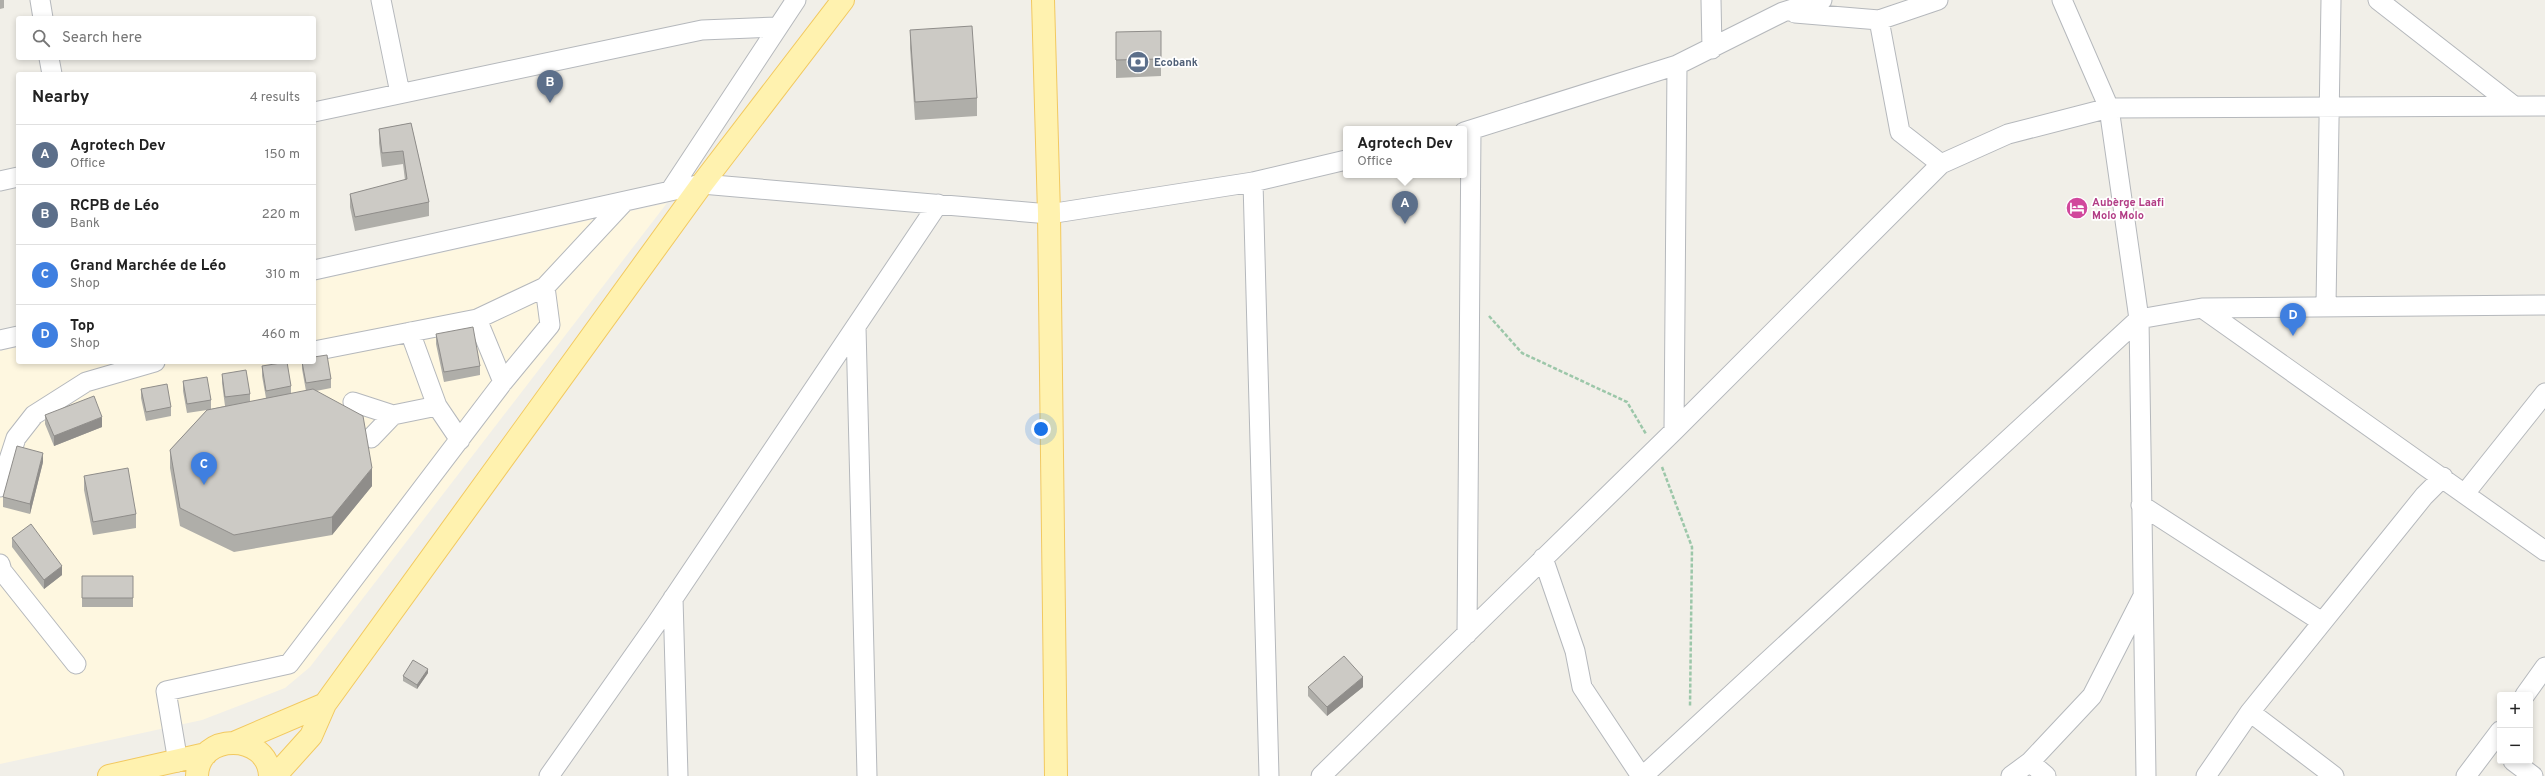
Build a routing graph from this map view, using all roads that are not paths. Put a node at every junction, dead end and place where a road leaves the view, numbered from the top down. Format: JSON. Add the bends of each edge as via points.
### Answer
{"nodes":[{"id":1,"x":40,"y":0,"type":"edge"},
{"id":2,"x":381,"y":0,"type":"edge"},
{"id":3,"x":796,"y":0,"type":"edge"},
{"id":4,"x":844,"y":0,"type":"edge"},
{"id":5,"x":1043,"y":0,"type":"edge"},
{"id":6,"x":1711,"y":0,"type":"edge"},
{"id":7,"x":1822,"y":0,"type":"edge"},
{"id":8,"x":1938,"y":0,"type":"edge"},
{"id":9,"x":2062,"y":0,"type":"edge"},
{"id":10,"x":2331,"y":0,"type":"edge"},
{"id":11,"x":2378,"y":0,"type":"edge"},
{"id":12,"x":1783,"y":12,"type":"junction"},
{"id":13,"x":43,"y":16,"type":"edge"},
{"id":14,"x":1879,"y":20,"type":"junction"},
{"id":15,"x":777,"y":27,"type":"junction"},
{"id":16,"x":1712,"y":49,"type":"junction"},
{"id":17,"x":49,"y":60,"type":"edge"},
{"id":18,"x":1677,"y":65,"type":"junction"},
{"id":19,"x":52,"y":72,"type":"edge"},
{"id":20,"x":400,"y":93,"type":"junction"},
{"id":21,"x":2514,"y":106,"type":"junction"},
{"id":22,"x":2545,"y":106,"type":"edge"},
{"id":23,"x":2329,"y":107,"type":"junction"},
{"id":24,"x":2109,"y":108,"type":"junction"},
{"id":25,"x":316,"y":112,"type":"edge"},
{"id":26,"x":1468,"y":131,"type":"edge"},
{"id":27,"x":1343,"y":161,"type":"edge"},
{"id":28,"x":1941,"y":164,"type":"junction"},
{"id":29,"x":16,"y":177,"type":"edge"},
{"id":30,"x":0,"y":181,"type":"edge"},
{"id":31,"x":1253,"y":182,"type":"junction"},
{"id":32,"x":702,"y":184,"type":"junction"},
{"id":33,"x":670,"y":191,"type":"junction"},
{"id":34,"x":625,"y":201,"type":"junction"},
{"id":35,"x":938,"y":204,"type":"junction"},
{"id":36,"x":1049,"y":214,"type":"junction"},
{"id":37,"x":316,"y":270,"type":"edge"},
{"id":38,"x":545,"y":287,"type":"junction"},
{"id":39,"x":2326,"y":305,"type":"junction"},
{"id":40,"x":2545,"y":305,"type":"edge"},
{"id":41,"x":2202,"y":308,"type":"junction"},
{"id":42,"x":477,"y":319,"type":"junction"},
{"id":43,"x":2139,"y":319,"type":"junction"},
{"id":44,"x":856,"y":327,"type":"junction"},
{"id":45,"x":410,"y":332,"type":"junction"},
{"id":46,"x":16,"y":336,"type":"edge"},
{"id":47,"x":0,"y":340,"type":"edge"},
{"id":48,"x":316,"y":351,"type":"edge"},
{"id":49,"x":149,"y":364,"type":"edge"},
{"id":50,"x":504,"y":382,"type":"junction"},
{"id":51,"x":2545,"y":393,"type":"edge"},
{"id":52,"x":352,"y":402,"type":"dead end"},
{"id":53,"x":437,"y":406,"type":"junction"},
{"id":54,"x":393,"y":415,"type":"junction"},
{"id":55,"x":1674,"y":431,"type":"junction"},
{"id":56,"x":371,"y":438,"type":"dead end"},
{"id":57,"x":460,"y":440,"type":"junction"},
{"id":58,"x":2443,"y":477,"type":"junction"},
{"id":59,"x":0,"y":487,"type":"edge"},
{"id":60,"x":2466,"y":492,"type":"junction"},
{"id":61,"x":2141,"y":505,"type":"junction"},
{"id":62,"x":2545,"y":550,"type":"edge"},
{"id":63,"x":1543,"y":558,"type":"junction"},
{"id":64,"x":0,"y":564,"type":"edge"},
{"id":65,"x":2143,"y":596,"type":"junction"},
{"id":66,"x":674,"y":598,"type":"junction"},
{"id":67,"x":2322,"y":622,"type":"junction"},
{"id":68,"x":1467,"y":634,"type":"junction"},
{"id":69,"x":76,"y":664,"type":"dead end"},
{"id":70,"x":2545,"y":667,"type":"edge"},
{"id":71,"x":2528,"y":692,"type":"edge"},
{"id":72,"x":325,"y":704,"type":"junction"},
{"id":73,"x":2250,"y":712,"type":"junction"},
{"id":74,"x":236,"y":742,"type":"junction"},
{"id":75,"x":2497,"y":743,"type":"edge"},
{"id":76,"x":206,"y":754,"type":"junction"},
{"id":77,"x":178,"y":762,"type":"junction"},
{"id":78,"x":2030,"y":762,"type":"junction"},
{"id":79,"x":2517,"y":764,"type":"edge"},
{"id":80,"x":109,"y":776,"type":"edge"},
{"id":81,"x":197,"y":776,"type":"edge"},
{"id":82,"x":270,"y":776,"type":"edge"},
{"id":83,"x":275,"y":776,"type":"edge"},
{"id":84,"x":550,"y":776,"type":"edge"},
{"id":85,"x":678,"y":776,"type":"edge"},
{"id":86,"x":867,"y":776,"type":"edge"},
{"id":87,"x":1056,"y":776,"type":"edge"},
{"id":88,"x":1269,"y":776,"type":"edge"},
{"id":89,"x":1321,"y":776,"type":"edge"},
{"id":90,"x":1642,"y":776,"type":"edge"},
{"id":91,"x":2011,"y":776,"type":"edge"},
{"id":92,"x":2046,"y":776,"type":"edge"},
{"id":93,"x":2146,"y":776,"type":"edge"},
{"id":94,"x":2206,"y":776,"type":"edge"},
{"id":95,"x":2334,"y":776,"type":"edge"},
{"id":96,"x":2466,"y":776,"type":"edge"},
{"id":97,"x":2533,"y":776,"type":"edge"}],
"edges":[{"from":1,"to":13,"type":"street"},
{"from":2,"to":20,"type":"street"},
{"from":3,"to":15,"type":"street"},
{"from":4,"to":32,"type":"main road"},
{"from":5,"to":36,"type":"main road"},
{"from":6,"to":16,"type":"street"},
{"from":7,"to":12,"type":"street"},
{"from":8,"to":14,"type":"street"},
{"from":9,"to":24,"type":"street"},
{"from":10,"to":23,"type":"street"},
{"from":11,"to":21,"type":"street"},
{"from":12,"to":14,"type":"street"},
{"from":12,"to":16,"type":"street"},
{"from":14,"to":28,"type":"street","via":[[1900,132]]},
{"from":15,"to":20,"type":"street","via":[[702,30]]},
{"from":15,"to":33,"type":"street"},
{"from":16,"to":18,"type":"street"},
{"from":17,"to":19,"type":"street"},
{"from":18,"to":26,"type":"street"},
{"from":18,"to":55,"type":"street"},
{"from":20,"to":25,"type":"street"},
{"from":21,"to":22,"type":"street"},
{"from":21,"to":23,"type":"street"},
{"from":23,"to":24,"type":"street"},
{"from":23,"to":39,"type":"street"},
{"from":24,"to":28,"type":"street","via":[[2008,134]]},
{"from":24,"to":43,"type":"street"},
{"from":26,"to":68,"type":"street"},
{"from":27,"to":31,"type":"street"},
{"from":28,"to":55,"type":"street"},
{"from":29,"to":30,"type":"street"},
{"from":31,"to":36,"type":"street"},
{"from":31,"to":88,"type":"street"},
{"from":32,"to":33,"type":"street"},
{"from":32,"to":35,"type":"street"},
{"from":32,"to":72,"type":"main road"},
{"from":33,"to":34,"type":"street"},
{"from":34,"to":37,"type":"street"},
{"from":34,"to":38,"type":"street"},
{"from":35,"to":36,"type":"street"},
{"from":35,"to":44,"type":"street"},
{"from":36,"to":87,"type":"main road"},
{"from":38,"to":42,"type":"street"},
{"from":38,"to":50,"type":"street","via":[[550,325]]},
{"from":39,"to":40,"type":"street"},
{"from":39,"to":41,"type":"street"},
{"from":41,"to":43,"type":"street"},
{"from":41,"to":58,"type":"street"},
{"from":42,"to":45,"type":"street"},
{"from":42,"to":50,"type":"street"},
{"from":43,"to":61,"type":"street"},
{"from":43,"to":90,"type":"street"},
{"from":44,"to":66,"type":"street"},
{"from":44,"to":86,"type":"street"},
{"from":45,"to":48,"type":"street"},
{"from":45,"to":53,"type":"street"},
{"from":46,"to":47,"type":"street"},
{"from":49,"to":59,"type":"street","via":[[86,382],[34,415],[16,438]]},
{"from":50,"to":57,"type":"street"},
{"from":51,"to":60,"type":"street"},
{"from":52,"to":54,"type":"street"},
{"from":53,"to":54,"type":"street"},
{"from":53,"to":57,"type":"street"},
{"from":54,"to":56,"type":"street"},
{"from":55,"to":63,"type":"street"},
{"from":57,"to":77,"type":"street","via":[[289,664],[166,692]]},
{"from":58,"to":60,"type":"street"},
{"from":58,"to":67,"type":"street","via":[[2424,496]]},
{"from":60,"to":62,"type":"street"},
{"from":61,"to":65,"type":"street"},
{"from":61,"to":67,"type":"street"},
{"from":63,"to":68,"type":"street"},
{"from":63,"to":90,"type":"street","via":[[1575,651],[1582,687]]},
{"from":64,"to":69,"type":"street","via":[[2,571]]},
{"from":65,"to":78,"type":"street","via":[[2092,696]]},
{"from":65,"to":93,"type":"street"},
{"from":66,"to":84,"type":"street"},
{"from":66,"to":85,"type":"street"},
{"from":67,"to":73,"type":"street"},
{"from":68,"to":89,"type":"street"},
{"from":70,"to":71,"type":"street"},
{"from":72,"to":74,"type":"main road"},
{"from":72,"to":83,"type":"main road","via":[[311,736]]},
{"from":73,"to":94,"type":"street"},
{"from":73,"to":95,"type":"street"},
{"from":74,"to":76,"type":"main road","via":[[220,745]]},
{"from":74,"to":82,"type":"main road","via":[[245,743],[262,754]]},
{"from":75,"to":96,"type":"street"},
{"from":76,"to":77,"type":"main road"},
{"from":76,"to":81,"type":"main road","via":[[200,763]]},
{"from":77,"to":80,"type":"main road"},
{"from":78,"to":91,"type":"street"},
{"from":78,"to":92,"type":"street"},
{"from":79,"to":97,"type":"street"}]}
